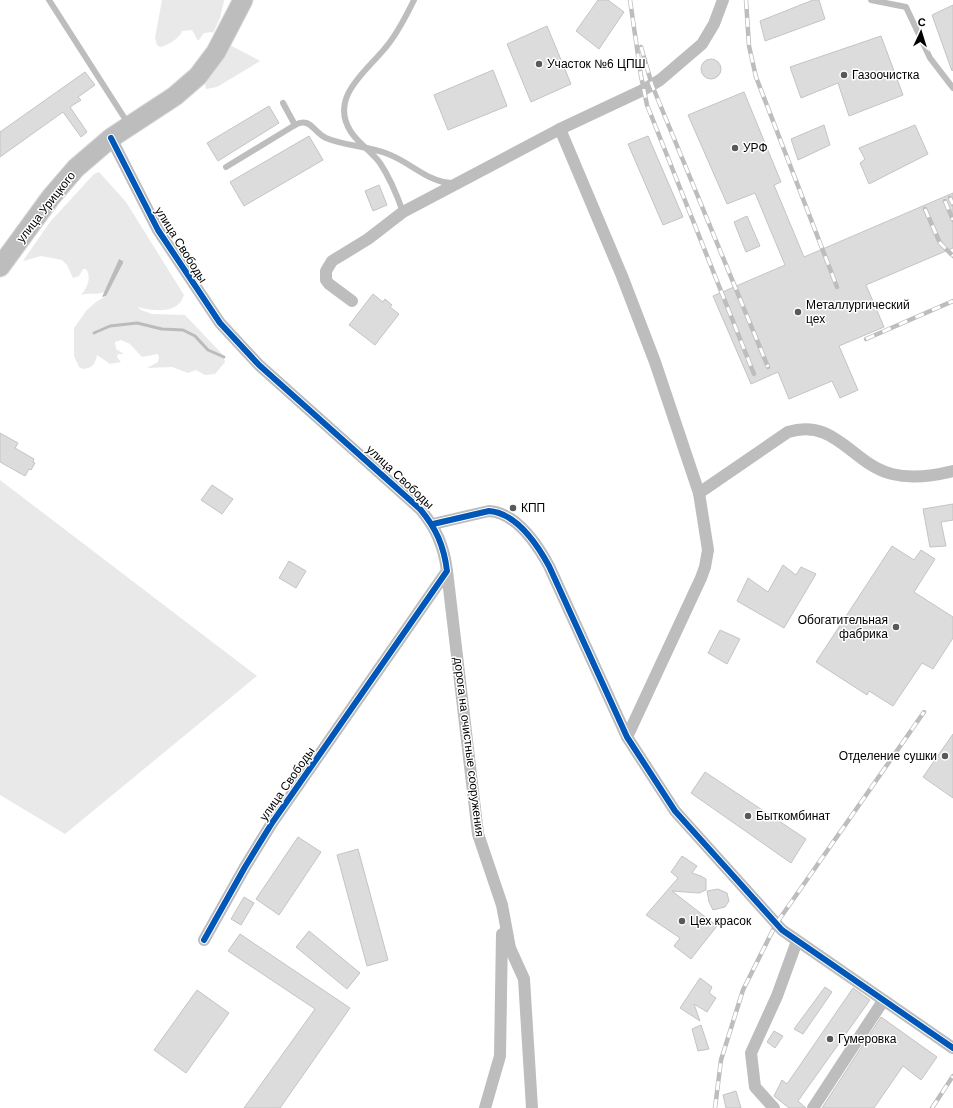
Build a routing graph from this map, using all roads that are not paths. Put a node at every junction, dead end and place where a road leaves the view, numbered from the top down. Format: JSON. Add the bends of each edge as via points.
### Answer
{"nodes":[{"id":1,"x":49,"y":0,"type":"edge"},
{"id":2,"x":243,"y":0,"type":"edge"},
{"id":3,"x":414,"y":0,"type":"edge"},
{"id":4,"x":723,"y":0,"type":"edge"},
{"id":5,"x":871,"y":0,"type":"edge"},
{"id":6,"x":953,"y":88,"type":"edge"},
{"id":7,"x":283,"y":103,"type":"dead end"},
{"id":8,"x":129,"y":125,"type":"junction"},
{"id":9,"x":295,"y":125,"type":"junction"},
{"id":10,"x":560,"y":129,"type":"junction"},
{"id":11,"x":110,"y":138,"type":"junction"},
{"id":12,"x":364,"y":146,"type":"junction"},
{"id":13,"x":226,"y":166,"type":"dead end"},
{"id":14,"x":457,"y":183,"type":"junction"},
{"id":15,"x":403,"y":212,"type":"junction"},
{"id":16,"x":1,"y":262,"type":"edge"},
{"id":17,"x":352,"y":301,"type":"dead end"},
{"id":18,"x":953,"y":472,"type":"edge"},
{"id":19,"x":699,"y":493,"type":"junction"},
{"id":20,"x":433,"y":524,"type":"junction"},
{"id":21,"x":447,"y":571,"type":"junction"},
{"id":22,"x":627,"y":737,"type":"junction"},
{"id":23,"x":502,"y":904,"type":"junction"},
{"id":24,"x":204,"y":940,"type":"dead end"},
{"id":25,"x":797,"y":941,"type":"junction"},
{"id":26,"x":883,"y":1001,"type":"junction"},
{"id":27,"x":953,"y":1048,"type":"edge"},
{"id":28,"x":485,"y":1108,"type":"edge"},
{"id":29,"x":532,"y":1108,"type":"edge"},
{"id":30,"x":774,"y":1108,"type":"edge"},
{"id":31,"x":813,"y":1108,"type":"edge"}],
"edges":[{"from":1,"to":8,"type":"lane"},
{"from":2,"to":8,"type":"main road","name":"улица Урицкого","via":[[216,52],[198,76],[175,96]]},
{"from":3,"to":12,"type":"lane","via":[[387,46],[359,76],[348,93],[345,108],[347,123]]},
{"from":4,"to":10,"type":"street","via":[[709,35],[672,71],[643,90]]},
{"from":5,"to":6,"type":"lane","via":[[906,7],[930,58]]},
{"from":7,"to":9,"type":"lane"},
{"from":8,"to":11,"type":"main road","name":"улица Урицкого"},
{"from":9,"to":12,"type":"lane","via":[[304,122],[313,126],[325,138]]},
{"from":9,"to":13,"type":"lane"},
{"from":10,"to":14,"type":"street"},
{"from":10,"to":19,"type":"street","via":[[648,342]]},
{"from":11,"to":16,"type":"main road","name":"улица Урицкого","via":[[76,168]]},
{"from":11,"to":20,"type":"street","name":"улица Свободы","via":[[158,230],[220,323],[259,365],[420,509]]},
{"from":12,"to":14,"type":"lane","via":[[397,157],[434,179],[445,183]]},
{"from":12,"to":15,"type":"lane","via":[[380,163],[394,188]]},
{"from":14,"to":15,"type":"street"},
{"from":15,"to":17,"type":"street","via":[[328,266],[325,276],[329,284]]},
{"from":18,"to":19,"type":"street","via":[[923,476],[891,474],[827,434],[819,430],[802,429],[788,432]]},
{"from":19,"to":22,"type":"street","via":[[708,557]]},
{"from":20,"to":21,"type":"street","name":"улица Свободы","via":[[442,545]]},
{"from":20,"to":22,"type":"street","via":[[494,511],[511,519],[534,541],[549,566]]},
{"from":21,"to":23,"type":"street","name":"дорога на очистные сооружения","via":[[478,834]]},
{"from":21,"to":24,"type":"street","name":"улица Свободы","via":[[272,823]]},
{"from":22,"to":25,"type":"street","via":[[675,811],[782,930]]},
{"from":23,"to":28,"type":"street","via":[[500,1056]]},
{"from":23,"to":29,"type":"street","name":"дорога на очистные сооружения","via":[[510,948],[524,979]]},
{"from":25,"to":26,"type":"street"},
{"from":25,"to":30,"type":"street","via":[[777,996],[751,1054],[755,1087]]},
{"from":26,"to":27,"type":"street"},
{"from":26,"to":31,"type":"street"}]}
